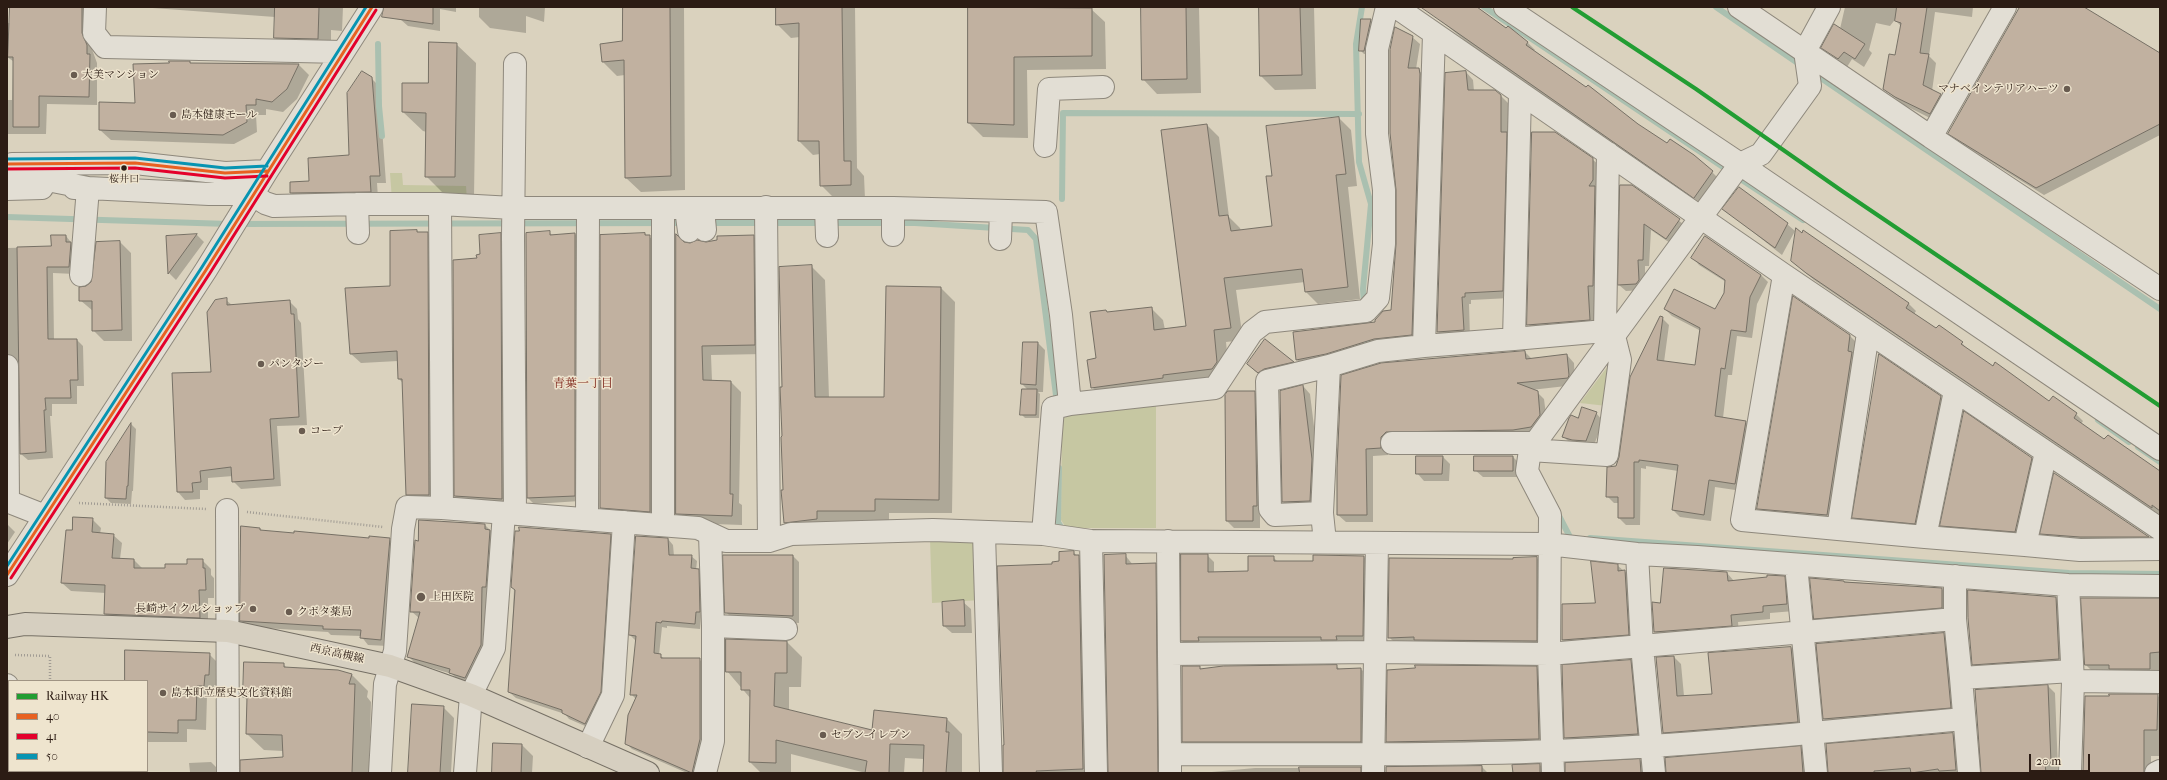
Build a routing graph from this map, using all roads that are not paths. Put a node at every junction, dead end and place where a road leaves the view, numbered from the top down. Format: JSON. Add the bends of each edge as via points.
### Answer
{"nodes":[{"id":1,"x":94,"y":7,"type":"edge"},
{"id":2,"x":372,"y":7,"type":"edge"},
{"id":3,"x":1387,"y":7,"type":"edge"},
{"id":4,"x":1396,"y":7,"type":"edge"},
{"id":5,"x":1505,"y":7,"type":"edge"},
{"id":6,"x":1739,"y":7,"type":"edge"},
{"id":7,"x":1829,"y":7,"type":"edge"},
{"id":8,"x":2005,"y":7,"type":"edge"},
{"id":9,"x":1434,"y":34,"type":"junction"},
{"id":10,"x":343,"y":52,"type":"junction"},
{"id":11,"x":1807,"y":63,"type":"junction"},
{"id":12,"x":515,"y":64,"type":"dead end"},
{"id":13,"x":1103,"y":87,"type":"dead end"},
{"id":14,"x":1520,"y":94,"type":"junction"},
{"id":15,"x":1931,"y":137,"type":"junction"},
{"id":16,"x":1045,"y":146,"type":"dead end"},
{"id":17,"x":7,"y":151,"type":"edge"},
{"id":18,"x":1608,"y":153,"type":"junction"},
{"id":19,"x":96,"y":162,"type":"junction"},
{"id":20,"x":7,"y":164,"type":"edge"},
{"id":21,"x":1740,"y":164,"type":"junction"},
{"id":22,"x":267,"y":171,"type":"junction"},
{"id":23,"x":7,"y":172,"type":"edge"},
{"id":24,"x":88,"y":188,"type":"junction"},
{"id":25,"x":7,"y":189,"type":"edge"},
{"id":26,"x":252,"y":194,"type":"junction"},
{"id":27,"x":766,"y":207,"type":"junction"},
{"id":28,"x":440,"y":208,"type":"junction"},
{"id":29,"x":826,"y":209,"type":"junction"},
{"id":30,"x":893,"y":209,"type":"junction"},
{"id":31,"x":588,"y":210,"type":"junction"},
{"id":32,"x":663,"y":210,"type":"junction"},
{"id":33,"x":513,"y":211,"type":"junction"},
{"id":34,"x":1001,"y":212,"type":"junction"},
{"id":35,"x":1702,"y":218,"type":"junction"},
{"id":36,"x":892,"y":235,"type":"dead end"},
{"id":37,"x":827,"y":236,"type":"dead end"},
{"id":38,"x":1000,"y":239,"type":"dead end"},
{"id":39,"x":81,"y":275,"type":"dead end"},
{"id":40,"x":1784,"y":275,"type":"junction"},
{"id":41,"x":2160,"y":289,"type":"edge"},
{"id":42,"x":1868,"y":332,"type":"junction"},
{"id":43,"x":1610,"y":333,"type":"junction"},
{"id":44,"x":1514,"y":340,"type":"junction"},
{"id":45,"x":1424,"y":346,"type":"junction"},
{"id":46,"x":7,"y":366,"type":"edge"},
{"id":47,"x":1329,"y":366,"type":"junction"},
{"id":48,"x":1955,"y":391,"type":"junction"},
{"id":49,"x":1064,"y":405,"type":"junction"},
{"id":50,"x":1392,"y":443,"type":"dead end"},
{"id":51,"x":2160,"y":449,"type":"edge"},
{"id":52,"x":1527,"y":450,"type":"junction"},
{"id":53,"x":2046,"y":452,"type":"junction"},
{"id":54,"x":7,"y":501,"type":"edge"},
{"id":55,"x":442,"y":508,"type":"junction"},
{"id":56,"x":227,"y":510,"type":"dead end"},
{"id":57,"x":509,"y":513,"type":"junction"},
{"id":58,"x":1322,"y":513,"type":"junction"},
{"id":59,"x":45,"y":516,"type":"junction"},
{"id":60,"x":587,"y":519,"type":"junction"},
{"id":61,"x":624,"y":522,"type":"junction"},
{"id":62,"x":663,"y":525,"type":"junction"},
{"id":63,"x":1838,"y":529,"type":"junction"},
{"id":64,"x":2160,"y":529,"type":"edge"},
{"id":65,"x":984,"y":533,"type":"junction"},
{"id":66,"x":710,"y":534,"type":"junction"},
{"id":67,"x":1043,"y":534,"type":"junction"},
{"id":68,"x":1549,"y":537,"type":"junction"},
{"id":69,"x":1925,"y":537,"type":"junction"},
{"id":70,"x":769,"y":540,"type":"junction"},
{"id":71,"x":1168,"y":540,"type":"junction"},
{"id":72,"x":1091,"y":541,"type":"junction"},
{"id":73,"x":1325,"y":542,"type":"junction"},
{"id":74,"x":1377,"y":543,"type":"junction"},
{"id":75,"x":2025,"y":545,"type":"junction"},
{"id":76,"x":2160,"y":549,"type":"edge"},
{"id":77,"x":1637,"y":554,"type":"junction"},
{"id":78,"x":1796,"y":565,"type":"junction"},
{"id":79,"x":7,"y":575,"type":"edge"},
{"id":80,"x":1955,"y":576,"type":"junction"},
{"id":81,"x":2068,"y":585,"type":"junction"},
{"id":82,"x":2160,"y":586,"type":"edge"},
{"id":83,"x":1955,"y":619,"type":"junction"},
{"id":84,"x":713,"y":626,"type":"junction"},
{"id":85,"x":7,"y":627,"type":"edge"},
{"id":86,"x":786,"y":629,"type":"dead end"},
{"id":87,"x":228,"y":631,"type":"junction"},
{"id":88,"x":1802,"y":632,"type":"junction"},
{"id":89,"x":1642,"y":646,"type":"junction"},
{"id":90,"x":1375,"y":652,"type":"junction"},
{"id":91,"x":1169,"y":654,"type":"junction"},
{"id":92,"x":1549,"y":654,"type":"junction"},
{"id":93,"x":390,"y":666,"type":"junction"},
{"id":94,"x":2072,"y":676,"type":"junction"},
{"id":95,"x":1961,"y":678,"type":"junction"},
{"id":96,"x":2160,"y":682,"type":"edge"},
{"id":97,"x":7,"y":686,"type":"edge"},
{"id":98,"x":471,"y":695,"type":"junction"},
{"id":99,"x":8,"y":699,"type":"edge"},
{"id":100,"x":1964,"y":719,"type":"junction"},
{"id":101,"x":1813,"y":732,"type":"junction"},
{"id":102,"x":1652,"y":746,"type":"junction"},
{"id":103,"x":588,"y":747,"type":"junction"},
{"id":104,"x":1554,"y":751,"type":"junction"},
{"id":105,"x":1170,"y":763,"type":"edge"},
{"id":106,"x":1372,"y":764,"type":"edge"},
{"id":107,"x":2160,"y":771,"type":"edge"},
{"id":108,"x":228,"y":773,"type":"edge"},
{"id":109,"x":380,"y":773,"type":"edge"},
{"id":110,"x":466,"y":773,"type":"edge"},
{"id":111,"x":648,"y":773,"type":"edge"},
{"id":112,"x":705,"y":773,"type":"edge"},
{"id":113,"x":991,"y":773,"type":"edge"},
{"id":114,"x":1096,"y":773,"type":"edge"},
{"id":115,"x":1553,"y":773,"type":"edge"},
{"id":116,"x":1654,"y":773,"type":"edge"},
{"id":117,"x":1816,"y":773,"type":"edge"},
{"id":118,"x":1969,"y":773,"type":"edge"},
{"id":119,"x":2070,"y":773,"type":"edge"},
{"id":120,"x":2156,"y":773,"type":"edge"}],
"edges":[{"from":1,"to":10,"type":"street","via":[[94,33],[105,47]]},
{"from":2,"to":10,"type":"street"},
{"from":3,"to":49,"type":"street","via":[[1377,49],[1377,134],[1384,190],[1384,244],[1378,298],[1361,312],[1265,322],[1252,332],[1215,388]]},
{"from":4,"to":9,"type":"street"},
{"from":5,"to":21,"type":"street"},
{"from":6,"to":11,"type":"street"},
{"from":7,"to":11,"type":"street"},
{"from":8,"to":15,"type":"street"},
{"from":9,"to":14,"type":"street"},
{"from":9,"to":45,"type":"street"},
{"from":10,"to":22,"type":"street"},
{"from":11,"to":15,"type":"street"},
{"from":11,"to":21,"type":"street","via":[[1810,86],[1761,154]]},
{"from":12,"to":33,"type":"street"},
{"from":13,"to":16,"type":"street","via":[[1049,89]]},
{"from":14,"to":18,"type":"street"},
{"from":14,"to":44,"type":"street"},
{"from":15,"to":41,"type":"street"},
{"from":17,"to":19,"type":"street"},
{"from":18,"to":35,"type":"street"},
{"from":18,"to":43,"type":"street"},
{"from":19,"to":20,"type":"street"},
{"from":19,"to":22,"type":"street","via":[[135,163],[225,173]]},
{"from":21,"to":35,"type":"street"},
{"from":21,"to":51,"type":"street"},
{"from":22,"to":26,"type":"street"},
{"from":23,"to":24,"type":"street"},
{"from":24,"to":25,"type":"street"},
{"from":24,"to":26,"type":"street"},
{"from":24,"to":39,"type":"street"},
{"from":26,"to":28,"type":"street","via":[[265,204],[274,206],[358,216]]},
{"from":26,"to":59,"type":"street","via":[[206,270]]},
{"from":27,"to":29,"type":"street"},
{"from":27,"to":32,"type":"street","via":[[696,217]]},
{"from":27,"to":70,"type":"street"},
{"from":28,"to":33,"type":"street"},
{"from":28,"to":55,"type":"street"},
{"from":29,"to":30,"type":"street"},
{"from":29,"to":37,"type":"street"},
{"from":30,"to":34,"type":"street"},
{"from":30,"to":36,"type":"street"},
{"from":31,"to":32,"type":"street"},
{"from":31,"to":33,"type":"street"},
{"from":31,"to":60,"type":"street"},
{"from":32,"to":62,"type":"street"},
{"from":33,"to":57,"type":"street"},
{"from":34,"to":38,"type":"street"},
{"from":34,"to":49,"type":"street","via":[[1046,212],[1061,315]]},
{"from":35,"to":40,"type":"street"},
{"from":35,"to":43,"type":"street"},
{"from":40,"to":42,"type":"street"},
{"from":40,"to":63,"type":"street","via":[[1742,520]]},
{"from":42,"to":48,"type":"street"},
{"from":42,"to":63,"type":"street"},
{"from":43,"to":44,"type":"street"},
{"from":43,"to":52,"type":"street"},
{"from":43,"to":52,"type":"street","via":[[1620,360],[1607,455]]},
{"from":44,"to":45,"type":"street"},
{"from":45,"to":47,"type":"street","via":[[1367,354]]},
{"from":46,"to":54,"type":"street"},
{"from":47,"to":58,"type":"street"},
{"from":47,"to":58,"type":"street","via":[[1267,381],[1270,509],[1275,515]]},
{"from":48,"to":53,"type":"street"},
{"from":48,"to":69,"type":"street"},
{"from":49,"to":67,"type":"street"},
{"from":50,"to":52,"type":"street"},
{"from":52,"to":68,"type":"street","via":[[1527,471],[1550,515]]},
{"from":53,"to":64,"type":"street"},
{"from":53,"to":75,"type":"street"},
{"from":54,"to":59,"type":"street"},
{"from":55,"to":57,"type":"street"},
{"from":55,"to":93,"type":"street","via":[[407,507],[403,529],[395,650]]},
{"from":56,"to":87,"type":"street"},
{"from":57,"to":60,"type":"street"},
{"from":57,"to":98,"type":"street","via":[[494,648]]},
{"from":58,"to":73,"type":"street"},
{"from":59,"to":79,"type":"street"},
{"from":60,"to":61,"type":"street"},
{"from":61,"to":62,"type":"street"},
{"from":61,"to":103,"type":"street","via":[[613,695]]},
{"from":62,"to":66,"type":"street","via":[[698,528]]},
{"from":63,"to":69,"type":"street"},
{"from":65,"to":67,"type":"street"},
{"from":65,"to":70,"type":"street","via":[[934,530],[791,534]]},
{"from":65,"to":113,"type":"street"},
{"from":66,"to":70,"type":"street","via":[[726,541]]},
{"from":66,"to":84,"type":"street"},
{"from":67,"to":72,"type":"street"},
{"from":68,"to":74,"type":"street"},
{"from":68,"to":77,"type":"street"},
{"from":68,"to":92,"type":"street"},
{"from":69,"to":75,"type":"street"},
{"from":71,"to":72,"type":"street"},
{"from":71,"to":73,"type":"street"},
{"from":71,"to":91,"type":"street"},
{"from":72,"to":114,"type":"street"},
{"from":73,"to":74,"type":"street"},
{"from":74,"to":90,"type":"street"},
{"from":75,"to":76,"type":"street","via":[[2080,550]]},
{"from":77,"to":78,"type":"street"},
{"from":77,"to":89,"type":"street"},
{"from":78,"to":80,"type":"street"},
{"from":78,"to":88,"type":"street"},
{"from":80,"to":81,"type":"street"},
{"from":80,"to":83,"type":"street"},
{"from":81,"to":82,"type":"street"},
{"from":81,"to":94,"type":"street"},
{"from":83,"to":88,"type":"street"},
{"from":83,"to":95,"type":"street"},
{"from":84,"to":86,"type":"street"},
{"from":84,"to":112,"type":"street","via":[[713,741]]},
{"from":85,"to":87,"type":"main road","name":"西京高槻線","via":[[25,624]]},
{"from":87,"to":93,"type":"main road","name":"西京高槻線"},
{"from":87,"to":108,"type":"street"},
{"from":88,"to":89,"type":"street"},
{"from":88,"to":101,"type":"street"},
{"from":89,"to":92,"type":"street"},
{"from":89,"to":102,"type":"street"},
{"from":90,"to":91,"type":"street"},
{"from":90,"to":92,"type":"street"},
{"from":90,"to":106,"type":"street"},
{"from":91,"to":105,"type":"street"},
{"from":92,"to":104,"type":"street"},
{"from":93,"to":98,"type":"main road","name":"西京高槻線"},
{"from":93,"to":109,"type":"street","via":[[385,684]]},
{"from":94,"to":95,"type":"street"},
{"from":94,"to":96,"type":"street"},
{"from":94,"to":119,"type":"street"},
{"from":95,"to":100,"type":"street"},
{"from":97,"to":99,"type":"street"},
{"from":98,"to":103,"type":"main road","name":"西京高槻線"},
{"from":98,"to":110,"type":"street"},
{"from":100,"to":101,"type":"street"},
{"from":100,"to":118,"type":"street"},
{"from":101,"to":102,"type":"street"},
{"from":101,"to":117,"type":"street"},
{"from":102,"to":104,"type":"street"},
{"from":102,"to":116,"type":"street"},
{"from":103,"to":111,"type":"main road","name":"西京高槻線"},
{"from":104,"to":106,"type":"street"},
{"from":104,"to":115,"type":"street"},
{"from":105,"to":106,"type":"street"},
{"from":107,"to":120,"type":"street"}]}
